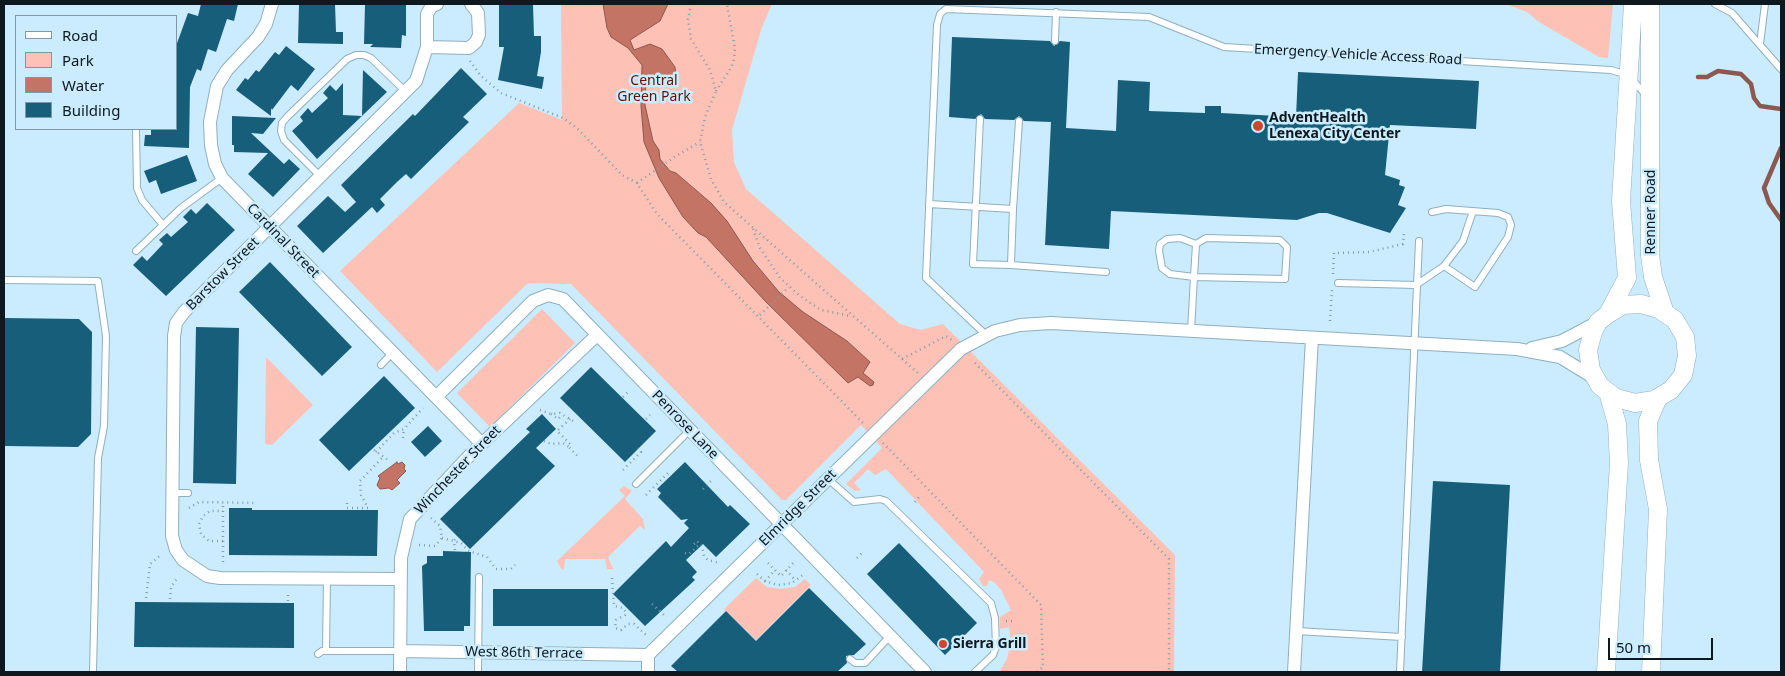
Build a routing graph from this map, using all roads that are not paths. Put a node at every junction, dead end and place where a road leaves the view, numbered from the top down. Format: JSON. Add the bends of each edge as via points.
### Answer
{"nodes":[{"id":1,"x":272,"y":4,"type":"edge"},
{"id":2,"x":437,"y":4,"type":"edge"},
{"id":3,"x":471,"y":4,"type":"edge"},
{"id":4,"x":1633,"y":4,"type":"edge"},
{"id":5,"x":1650,"y":4,"type":"edge"},
{"id":6,"x":1715,"y":4,"type":"edge"},
{"id":7,"x":1765,"y":4,"type":"edge"},
{"id":8,"x":1056,"y":12,"type":"junction"},
{"id":9,"x":1055,"y":41,"type":"dead end"},
{"id":10,"x":1760,"y":44,"type":"junction"},
{"id":11,"x":427,"y":47,"type":"junction"},
{"id":12,"x":1781,"y":69,"type":"edge"},
{"id":13,"x":1628,"y":75,"type":"junction"},
{"id":14,"x":407,"y":93,"type":"junction"},
{"id":15,"x":1651,"y":102,"type":"junction"},
{"id":16,"x":980,"y":119,"type":"dead end"},
{"id":17,"x":1019,"y":121,"type":"dead end"},
{"id":18,"x":136,"y":130,"type":"edge"},
{"id":19,"x":222,"y":178,"type":"junction"},
{"id":20,"x":322,"y":178,"type":"junction"},
{"id":21,"x":929,"y":204,"type":"junction"},
{"id":22,"x":975,"y":207,"type":"junction"},
{"id":23,"x":1013,"y":209,"type":"junction"},
{"id":24,"x":1473,"y":211,"type":"junction"},
{"id":25,"x":1432,"y":212,"type":"dead end"},
{"id":26,"x":163,"y":225,"type":"junction"},
{"id":27,"x":270,"y":227,"type":"junction"},
{"id":28,"x":1419,"y":242,"type":"dead end"},
{"id":29,"x":1196,"y":244,"type":"junction"},
{"id":30,"x":136,"y":251,"type":"dead end"},
{"id":31,"x":1011,"y":265,"type":"junction"},
{"id":32,"x":1444,"y":266,"type":"junction"},
{"id":33,"x":1106,"y":272,"type":"dead end"},
{"id":34,"x":1194,"y":276,"type":"junction"},
{"id":35,"x":4,"y":280,"type":"edge"},
{"id":36,"x":1338,"y":283,"type":"dead end"},
{"id":37,"x":1416,"y":285,"type":"junction"},
{"id":38,"x":1665,"y":313,"type":"junction"},
{"id":39,"x":1603,"y":318,"type":"junction"},
{"id":40,"x":1191,"y":331,"type":"junction"},
{"id":41,"x":597,"y":334,"type":"junction"},
{"id":42,"x":986,"y":335,"type":"junction"},
{"id":43,"x":1312,"y":338,"type":"junction"},
{"id":44,"x":1416,"y":344,"type":"junction"},
{"id":45,"x":1525,"y":350,"type":"junction"},
{"id":46,"x":392,"y":354,"type":"junction"},
{"id":47,"x":381,"y":365,"type":"dead end"},
{"id":48,"x":1602,"y":386,"type":"junction"},
{"id":49,"x":436,"y":397,"type":"junction"},
{"id":50,"x":1658,"y":398,"type":"junction"},
{"id":51,"x":690,"y":430,"type":"junction"},
{"id":52,"x":482,"y":444,"type":"junction"},
{"id":53,"x":828,"y":479,"type":"junction"},
{"id":54,"x":636,"y":484,"type":"dead end"},
{"id":55,"x":173,"y":493,"type":"junction"},
{"id":56,"x":188,"y":493,"type":"dead end"},
{"id":57,"x":781,"y":525,"type":"junction"},
{"id":58,"x":479,"y":576,"type":"dead end"},
{"id":59,"x":328,"y":578,"type":"junction"},
{"id":60,"x":400,"y":579,"type":"junction"},
{"id":61,"x":1296,"y":631,"type":"junction"},
{"id":62,"x":891,"y":635,"type":"junction"},
{"id":63,"x":1402,"y":637,"type":"junction"},
{"id":64,"x":326,"y":651,"type":"junction"},
{"id":65,"x":400,"y":652,"type":"junction"},
{"id":66,"x":478,"y":652,"type":"junction"},
{"id":67,"x":318,"y":654,"type":"dead end"},
{"id":68,"x":648,"y":655,"type":"junction"},
{"id":69,"x":850,"y":659,"type":"dead end"},
{"id":70,"x":93,"y":672,"type":"edge"},
{"id":71,"x":400,"y":672,"type":"edge"},
{"id":72,"x":478,"y":672,"type":"edge"},
{"id":73,"x":648,"y":672,"type":"edge"},
{"id":74,"x":925,"y":672,"type":"edge"},
{"id":75,"x":975,"y":672,"type":"edge"},
{"id":76,"x":1294,"y":672,"type":"edge"},
{"id":77,"x":1400,"y":672,"type":"edge"},
{"id":78,"x":1606,"y":672,"type":"edge"},
{"id":79,"x":1651,"y":672,"type":"edge"}],
"edges":[{"from":1,"to":19,"type":"street","name":"Cardinal Street","via":[[258,38],[227,70],[217,86],[212,104],[211,145]]},
{"from":2,"to":11,"type":"street","name":"Barstow Street","via":[[427,14]]},
{"from":3,"to":11,"type":"street","via":[[478,13],[479,35],[476,42],[469,48]]},
{"from":4,"to":13,"type":"main road","name":"Renner Road"},
{"from":5,"to":15,"type":"main road","name":"Renner Road"},
{"from":6,"to":10,"type":"lane","via":[[1732,13]]},
{"from":7,"to":10,"type":"lane"},
{"from":8,"to":9,"type":"lane"},
{"from":8,"to":13,"type":"lane","name":"Emergency Vehicle Access Road","via":[[1149,17],[1224,47],[1610,70]]},
{"from":8,"to":21,"type":"lane","name":"Emergency Vehicle Access Road","via":[[954,7],[940,14]]},
{"from":10,"to":12,"type":"lane"},
{"from":11,"to":14,"type":"street","name":"Barstow Street","via":[[416,81]]},
{"from":13,"to":15,"type":"lane"},
{"from":13,"to":39,"type":"main road","name":"Renner Road","via":[[1621,201],[1627,278]]},
{"from":14,"to":20,"type":"street","name":"Barstow Street"},
{"from":14,"to":20,"type":"lane","via":[[371,58],[356,55],[347,59],[287,117],[282,123],[284,140]]},
{"from":15,"to":38,"type":"main road","name":"Renner Road","via":[[1650,260]]},
{"from":16,"to":22,"type":"lane"},
{"from":17,"to":23,"type":"lane"},
{"from":18,"to":26,"type":"lane","via":[[137,188],[148,209]]},
{"from":19,"to":26,"type":"lane"},
{"from":19,"to":27,"type":"street","name":"Cardinal Street"},
{"from":20,"to":27,"type":"street","name":"Barstow Street"},
{"from":21,"to":22,"type":"lane"},
{"from":21,"to":42,"type":"lane","via":[[926,278]]},
{"from":22,"to":23,"type":"lane"},
{"from":22,"to":31,"type":"lane","via":[[973,264]]},
{"from":23,"to":31,"type":"lane"},
{"from":24,"to":25,"type":"lane","via":[[1446,208]]},
{"from":24,"to":32,"type":"lane","via":[[1463,241]]},
{"from":24,"to":32,"type":"lane","via":[[1508,217],[1511,225],[1508,237],[1476,288]]},
{"from":26,"to":30,"type":"lane"},
{"from":27,"to":46,"type":"street","name":"Cardinal Street"},
{"from":27,"to":55,"type":"street","name":"Barstow Street","via":[[176,322]]},
{"from":28,"to":37,"type":"lane"},
{"from":29,"to":34,"type":"lane"},
{"from":29,"to":34,"type":"lane","via":[[1180,238],[1167,239],[1160,244],[1159,251],[1162,268],[1170,274]]},
{"from":29,"to":34,"type":"lane","via":[[1206,238],[1280,240],[1287,247],[1286,279]]},
{"from":31,"to":33,"type":"lane"},
{"from":32,"to":37,"type":"lane"},
{"from":34,"to":40,"type":"lane"},
{"from":35,"to":70,"type":"lane","via":[[98,282],[106,336],[104,426],[98,458]]},
{"from":36,"to":37,"type":"lane"},
{"from":37,"to":44,"type":"lane"},
{"from":38,"to":39,"type":"main road","via":[[1640,304],[1623,305]]},
{"from":38,"to":50,"type":"main road","name":"Renner Road","via":[[1675,320],[1685,337],[1687,356],[1682,375],[1671,390]]},
{"from":39,"to":45,"type":"street","via":[[1562,341]]},
{"from":39,"to":48,"type":"main road","name":"Renner Road","via":[[1593,332],[1588,350],[1591,370]]},
{"from":40,"to":42,"type":"street","name":"Elmridge Street","via":[[1051,323],[1020,325]]},
{"from":40,"to":43,"type":"street","name":"Elmridge Street"},
{"from":41,"to":49,"type":"street","name":"Penrose Lane","via":[[562,299],[554,295],[539,298]]},
{"from":41,"to":51,"type":"street","name":"Penrose Lane"},
{"from":41,"to":52,"type":"street","name":"Winchester Street"},
{"from":42,"to":53,"type":"street","name":"Elmridge Street","via":[[957,345]]},
{"from":43,"to":44,"type":"street","name":"Elmridge Street"},
{"from":43,"to":61,"type":"street"},
{"from":44,"to":45,"type":"street","name":"Elmridge Street"},
{"from":44,"to":63,"type":"lane"},
{"from":45,"to":48,"type":"street","via":[[1560,357]]},
{"from":46,"to":47,"type":"lane"},
{"from":46,"to":49,"type":"street","name":"Cardinal Street"},
{"from":48,"to":50,"type":"main road","name":"Renner Road","via":[[1616,398],[1635,403]]},
{"from":48,"to":78,"type":"main road","name":"Renner Road","via":[[1616,424],[1619,463]]},
{"from":49,"to":52,"type":"street","name":"Cardinal Street"},
{"from":50,"to":79,"type":"main road","name":"Renner Road","via":[[1648,421],[1649,460],[1658,509]]},
{"from":51,"to":54,"type":"lane"},
{"from":51,"to":57,"type":"street","name":"Penrose Lane"},
{"from":52,"to":60,"type":"street","name":"Winchester Street","via":[[410,519]]},
{"from":53,"to":57,"type":"street","name":"Elmridge Street"},
{"from":53,"to":75,"type":"lane","via":[[854,502],[886,501],[991,603],[996,636],[993,655]]},
{"from":55,"to":56,"type":"lane"},
{"from":55,"to":59,"type":"street","name":"Barstow Street","via":[[172,536],[176,550],[183,560],[207,576]]},
{"from":57,"to":62,"type":"street","name":"Penrose Lane"},
{"from":57,"to":68,"type":"street","name":"Elmridge Street"},
{"from":58,"to":66,"type":"lane"},
{"from":59,"to":60,"type":"street"},
{"from":59,"to":64,"type":"lane"},
{"from":60,"to":65,"type":"street","name":"Winchester Street"},
{"from":61,"to":63,"type":"lane"},
{"from":61,"to":76,"type":"street"},
{"from":62,"to":69,"type":"lane","via":[[865,663],[855,663]]},
{"from":62,"to":74,"type":"street","name":"Penrose Lane"},
{"from":63,"to":77,"type":"lane"},
{"from":64,"to":65,"type":"lane"},
{"from":64,"to":67,"type":"lane"},
{"from":65,"to":66,"type":"street","name":"West 86th Terrace"},
{"from":65,"to":71,"type":"street","name":"Winchester Street"},
{"from":66,"to":68,"type":"street","name":"West 86th Terrace"},
{"from":66,"to":72,"type":"lane"},
{"from":68,"to":73,"type":"street"}]}
